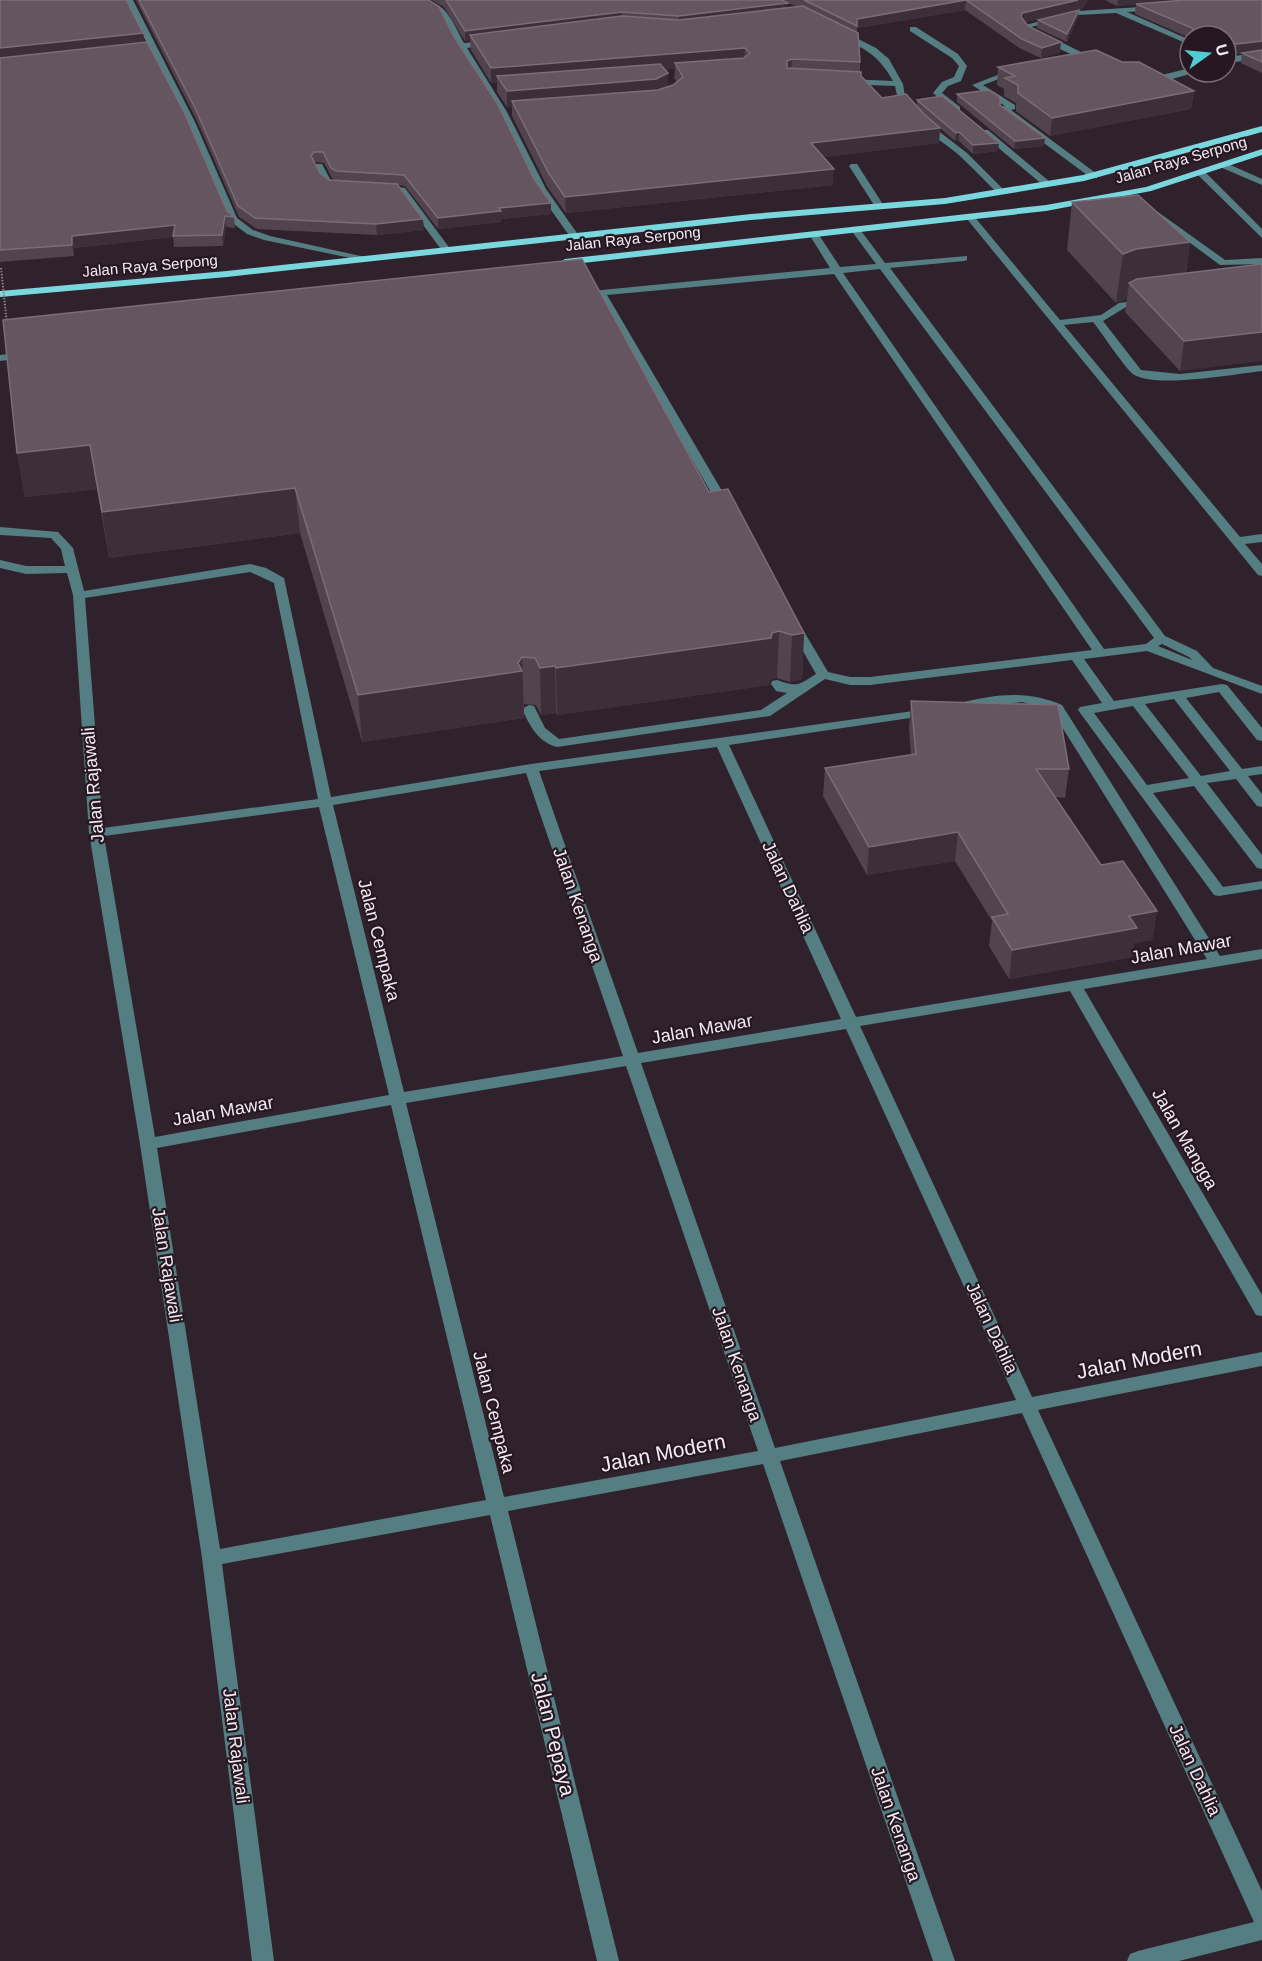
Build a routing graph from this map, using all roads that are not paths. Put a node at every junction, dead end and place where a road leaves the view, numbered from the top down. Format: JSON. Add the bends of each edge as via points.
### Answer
{"nodes":[{"id":1,"x":129,"y":0,"type":"edge"},
{"id":2,"x":424,"y":0,"type":"edge"},
{"id":3,"x":1168,"y":7,"type":"edge"},
{"id":4,"x":1116,"y":11,"type":"junction"},
{"id":5,"x":913,"y":29,"type":"dead end"},
{"id":6,"x":836,"y":32,"type":"edge"},
{"id":7,"x":1178,"y":39,"type":"edge"},
{"id":8,"x":501,"y":42,"type":"edge"},
{"id":9,"x":460,"y":46,"type":"junction"},
{"id":10,"x":152,"y":47,"type":"junction"},
{"id":11,"x":141,"y":49,"type":"edge"},
{"id":12,"x":1073,"y":52,"type":"junction"},
{"id":13,"x":1262,"y":55,"type":"edge"},
{"id":14,"x":1062,"y":56,"type":"edge"},
{"id":15,"x":1238,"y":58,"type":"edge"},
{"id":16,"x":1103,"y":66,"type":"edge"},
{"id":17,"x":1030,"y":67,"type":"edge"},
{"id":18,"x":1178,"y":74,"type":"edge"},
{"id":19,"x":1144,"y":77,"type":"edge"},
{"id":20,"x":839,"y":82,"type":"edge"},
{"id":21,"x":899,"y":84,"type":"junction"},
{"id":22,"x":498,"y":87,"type":"edge"},
{"id":23,"x":486,"y":88,"type":"junction"},
{"id":24,"x":515,"y":111,"type":"edge"},
{"id":25,"x":503,"y":112,"type":"junction"},
{"id":26,"x":963,"y":114,"type":"edge"},
{"id":27,"x":980,"y":128,"type":"edge"},
{"id":28,"x":1262,"y":129,"type":"edge"},
{"id":29,"x":1262,"y":152,"type":"edge"},
{"id":30,"x":1223,"y":165,"type":"junction"},
{"id":31,"x":319,"y":166,"type":"edge"},
{"id":32,"x":854,"y":166,"type":"dead end"},
{"id":33,"x":1200,"y":172,"type":"junction"},
{"id":34,"x":1094,"y":176,"type":"junction"},
{"id":35,"x":1262,"y":182,"type":"edge"},
{"id":36,"x":1047,"y":184,"type":"junction"},
{"id":37,"x":341,"y":189,"type":"edge"},
{"id":38,"x":376,"y":189,"type":"edge"},
{"id":39,"x":1001,"y":192,"type":"junction"},
{"id":40,"x":1137,"y":199,"type":"junction"},
{"id":41,"x":879,"y":206,"type":"junction"},
{"id":42,"x":751,"y":218,"type":"junction"},
{"id":43,"x":970,"y":218,"type":"junction"},
{"id":44,"x":856,"y":230,"type":"junction"},
{"id":45,"x":814,"y":234,"type":"junction"},
{"id":46,"x":1262,"y":235,"type":"edge"},
{"id":47,"x":574,"y":236,"type":"junction"},
{"id":48,"x":765,"y":239,"type":"junction"},
{"id":49,"x":446,"y":250,"type":"junction"},
{"id":50,"x":964,"y":258,"type":"dead end"},
{"id":51,"x":362,"y":259,"type":"junction"},
{"id":52,"x":1262,"y":261,"type":"edge"},
{"id":53,"x":553,"y":263,"type":"edge"},
{"id":54,"x":882,"y":266,"type":"junction"},
{"id":55,"x":837,"y":271,"type":"junction"},
{"id":56,"x":601,"y":293,"type":"junction"},
{"id":57,"x":0,"y":294,"type":"edge"},
{"id":58,"x":565,"y":297,"type":"edge"},
{"id":59,"x":1152,"y":300,"type":"edge"},
{"id":60,"x":1096,"y":319,"type":"junction"},
{"id":61,"x":1056,"y":322,"type":"junction"},
{"id":62,"x":36,"y":354,"type":"edge"},
{"id":63,"x":0,"y":358,"type":"edge"},
{"id":64,"x":1262,"y":368,"type":"edge"},
{"id":65,"x":733,"y":520,"type":"edge"},
{"id":66,"x":0,"y":531,"type":"edge"},
{"id":67,"x":1262,"y":538,"type":"edge"},
{"id":68,"x":1236,"y":541,"type":"junction"},
{"id":69,"x":0,"y":564,"type":"edge"},
{"id":70,"x":73,"y":569,"type":"junction"},
{"id":71,"x":1262,"y":573,"type":"edge"},
{"id":72,"x":79,"y":595,"type":"junction"},
{"id":73,"x":787,"y":613,"type":"edge"},
{"id":74,"x":1161,"y":639,"type":"junction"},
{"id":75,"x":1149,"y":647,"type":"junction"},
{"id":76,"x":1100,"y":652,"type":"junction"},
{"id":77,"x":1075,"y":655,"type":"junction"},
{"id":78,"x":1207,"y":668,"type":"junction"},
{"id":79,"x":823,"y":675,"type":"junction"},
{"id":80,"x":777,"y":684,"type":"dead end"},
{"id":81,"x":800,"y":690,"type":"junction"},
{"id":82,"x":1262,"y":690,"type":"edge"},
{"id":83,"x":1177,"y":695,"type":"junction"},
{"id":84,"x":1137,"y":702,"type":"junction"},
{"id":85,"x":1111,"y":706,"type":"junction"},
{"id":86,"x":529,"y":709,"type":"edge"},
{"id":87,"x":1262,"y":737,"type":"edge"},
{"id":88,"x":721,"y":742,"type":"junction"},
{"id":89,"x":531,"y":768,"type":"junction"},
{"id":90,"x":1262,"y":770,"type":"edge"},
{"id":91,"x":1239,"y":774,"type":"junction"},
{"id":92,"x":1198,"y":781,"type":"junction"},
{"id":93,"x":1144,"y":790,"type":"junction"},
{"id":94,"x":325,"y":802,"type":"junction"},
{"id":95,"x":1262,"y":803,"type":"edge"},
{"id":96,"x":96,"y":833,"type":"junction"},
{"id":97,"x":1262,"y":865,"type":"edge"},
{"id":98,"x":1262,"y":885,"type":"edge"},
{"id":99,"x":1262,"y":954,"type":"edge"},
{"id":100,"x":1217,"y":963,"type":"junction"},
{"id":101,"x":1075,"y":987,"type":"junction"},
{"id":102,"x":851,"y":1023,"type":"junction"},
{"id":103,"x":632,"y":1061,"type":"junction"},
{"id":104,"x":397,"y":1099,"type":"junction"},
{"id":105,"x":148,"y":1144,"type":"junction"},
{"id":106,"x":1262,"y":1310,"type":"edge"},
{"id":107,"x":1262,"y":1359,"type":"edge"},
{"id":108,"x":1027,"y":1404,"type":"junction"},
{"id":109,"x":769,"y":1456,"type":"junction"},
{"id":110,"x":497,"y":1507,"type":"junction"},
{"id":111,"x":212,"y":1558,"type":"junction"},
{"id":112,"x":1262,"y":1915,"type":"edge"},
{"id":113,"x":1262,"y":1930,"type":"edge"},
{"id":114,"x":263,"y":1961,"type":"edge"},
{"id":115,"x":608,"y":1961,"type":"edge"},
{"id":116,"x":944,"y":1961,"type":"edge"},
{"id":117,"x":1137,"y":1961,"type":"edge"}],
"edges":[{"from":1,"to":10,"type":"street"},
{"from":2,"to":9,"type":"street","via":[[444,14]]},
{"from":3,"to":4,"type":"street"},
{"from":4,"to":7,"type":"street"},
{"from":4,"to":12,"type":"street","via":[[1068,14],[1026,26]]},
{"from":5,"to":26,"type":"street","via":[[955,56],[963,66],[958,79],[945,84],[937,93]]},
{"from":6,"to":21,"type":"street","via":[[873,50],[886,61]]},
{"from":8,"to":9,"type":"street"},
{"from":9,"to":23,"type":"street"},
{"from":10,"to":11,"type":"street"},
{"from":10,"to":51,"type":"street","via":[[191,122],[233,219],[250,232],[267,238]]},
{"from":12,"to":14,"type":"street"},
{"from":12,"to":16,"type":"street"},
{"from":13,"to":15,"type":"street"},
{"from":17,"to":34,"type":"street","via":[[976,85],[1012,107],[1004,109]]},
{"from":18,"to":19,"type":"street","via":[[1155,81]]},
{"from":20,"to":21,"type":"street"},
{"from":21,"to":39,"type":"street","via":[[901,97],[916,118],[964,154]]},
{"from":22,"to":23,"type":"street"},
{"from":23,"to":25,"type":"street"},
{"from":24,"to":25,"type":"street"},
{"from":25,"to":47,"type":"street","via":[[541,189]]},
{"from":27,"to":36,"type":"street"},
{"from":28,"to":34,"type":"main road","name":"Jalan Raya Serpong"},
{"from":29,"to":30,"type":"main road","name":"Jalan Raya Serpong"},
{"from":30,"to":33,"type":"main road","name":"Jalan Raya Serpong"},
{"from":30,"to":35,"type":"street"},
{"from":31,"to":37,"type":"street","via":[[326,181]]},
{"from":32,"to":41,"type":"street"},
{"from":33,"to":40,"type":"main road","name":"Jalan Raya Serpong"},
{"from":33,"to":46,"type":"street"},
{"from":34,"to":36,"type":"main road","name":"Jalan Raya Serpong"},
{"from":36,"to":39,"type":"main road","name":"Jalan Raya Serpong"},
{"from":38,"to":49,"type":"street","via":[[402,190]]},
{"from":39,"to":41,"type":"main road","name":"Jalan Raya Serpong"},
{"from":40,"to":43,"type":"main road","name":"Jalan Raya Serpong"},
{"from":40,"to":52,"type":"street","via":[[1217,261]]},
{"from":41,"to":42,"type":"main road","name":"Jalan Raya Serpong"},
{"from":42,"to":47,"type":"main road","name":"Jalan Raya Serpong"},
{"from":42,"to":48,"type":"main road"},
{"from":43,"to":44,"type":"main road","name":"Jalan Raya Serpong"},
{"from":43,"to":61,"type":"street"},
{"from":44,"to":45,"type":"main road","name":"Jalan Raya Serpong"},
{"from":44,"to":54,"type":"street"},
{"from":45,"to":48,"type":"main road","name":"Jalan Raya Serpong"},
{"from":45,"to":55,"type":"street"},
{"from":47,"to":49,"type":"main road","name":"Jalan Raya Serpong"},
{"from":48,"to":53,"type":"main road","name":"Jalan Raya Serpong"},
{"from":49,"to":51,"type":"main road","name":"Jalan Raya Serpong"},
{"from":50,"to":54,"type":"street"},
{"from":51,"to":57,"type":"main road","name":"Jalan Raya Serpong"},
{"from":54,"to":55,"type":"street"},
{"from":54,"to":74,"type":"street"},
{"from":55,"to":56,"type":"street"},
{"from":55,"to":76,"type":"street"},
{"from":56,"to":58,"type":"street"},
{"from":56,"to":65,"type":"street"},
{"from":59,"to":60,"type":"street","via":[[1123,305]]},
{"from":60,"to":61,"type":"street"},
{"from":60,"to":64,"type":"street","via":[[1137,372],[1147,375],[1164,377]]},
{"from":61,"to":68,"type":"street"},
{"from":62,"to":63,"type":"street"},
{"from":66,"to":70,"type":"street","name":"Jalan Rajawali","via":[[54,535],[67,548]]},
{"from":67,"to":68,"type":"street"},
{"from":68,"to":71,"type":"street"},
{"from":69,"to":70,"type":"street","via":[[26,570]]},
{"from":70,"to":72,"type":"street","name":"Jalan Rajawali"},
{"from":72,"to":94,"type":"street","name":"Jalan Cempaka","via":[[250,568],[280,581]]},
{"from":72,"to":96,"type":"street","name":"Jalan Rajawali"},
{"from":73,"to":79,"type":"street"},
{"from":74,"to":75,"type":"street"},
{"from":74,"to":78,"type":"street","via":[[1193,654]]},
{"from":75,"to":76,"type":"street"},
{"from":75,"to":78,"type":"street","via":[[1181,662]]},
{"from":76,"to":77,"type":"street"},
{"from":77,"to":79,"type":"street","via":[[870,681]]},
{"from":77,"to":85,"type":"street"},
{"from":78,"to":82,"type":"street"},
{"from":79,"to":81,"type":"street"},
{"from":80,"to":81,"type":"street"},
{"from":81,"to":86,"type":"street","via":[[765,713],[557,742],[545,738]]},
{"from":83,"to":84,"type":"street"},
{"from":83,"to":87,"type":"street","via":[[1222,688]]},
{"from":83,"to":91,"type":"street"},
{"from":84,"to":85,"type":"street"},
{"from":84,"to":92,"type":"street"},
{"from":85,"to":93,"type":"street","via":[[1085,710]]},
{"from":88,"to":89,"type":"street"},
{"from":88,"to":100,"type":"street","via":[[1025,696],[1041,700],[1057,708]]},
{"from":88,"to":102,"type":"street","name":"Jalan Dahlia"},
{"from":89,"to":94,"type":"street"},
{"from":89,"to":103,"type":"street","name":"Jalan Kenanga"},
{"from":90,"to":91,"type":"street"},
{"from":91,"to":92,"type":"street"},
{"from":91,"to":95,"type":"street"},
{"from":92,"to":93,"type":"street"},
{"from":92,"to":97,"type":"street"},
{"from":93,"to":98,"type":"street","via":[[1219,892]]},
{"from":94,"to":96,"type":"street"},
{"from":94,"to":104,"type":"street","name":"Jalan Cempaka"},
{"from":96,"to":105,"type":"street","name":"Jalan Rajawali"},
{"from":99,"to":100,"type":"street","name":"Jalan Mawar"},
{"from":100,"to":101,"type":"street","name":"Jalan Mawar"},
{"from":101,"to":102,"type":"street","name":"Jalan Mawar"},
{"from":101,"to":106,"type":"street","name":"Jalan Mangga"},
{"from":102,"to":103,"type":"street","name":"Jalan Mawar"},
{"from":102,"to":108,"type":"street","name":"Jalan Dahlia"},
{"from":103,"to":104,"type":"street","name":"Jalan Mawar"},
{"from":103,"to":109,"type":"street","name":"Jalan Kenanga"},
{"from":104,"to":105,"type":"street","name":"Jalan Mawar"},
{"from":104,"to":110,"type":"street","name":"Jalan Cempaka"},
{"from":105,"to":111,"type":"street","name":"Jalan Rajawali"},
{"from":107,"to":108,"type":"street","name":"Jalan Modern"},
{"from":108,"to":109,"type":"street","name":"Jalan Modern"},
{"from":108,"to":112,"type":"street","name":"Jalan Dahlia"},
{"from":109,"to":110,"type":"street","name":"Jalan Modern"},
{"from":109,"to":116,"type":"street","name":"Jalan Kenanga"},
{"from":110,"to":111,"type":"street","name":"Jalan Modern"},
{"from":110,"to":115,"type":"street","name":"Jalan Pepaya"},
{"from":111,"to":114,"type":"street","name":"Jalan Rajawali"},
{"from":113,"to":117,"type":"street"}]}
